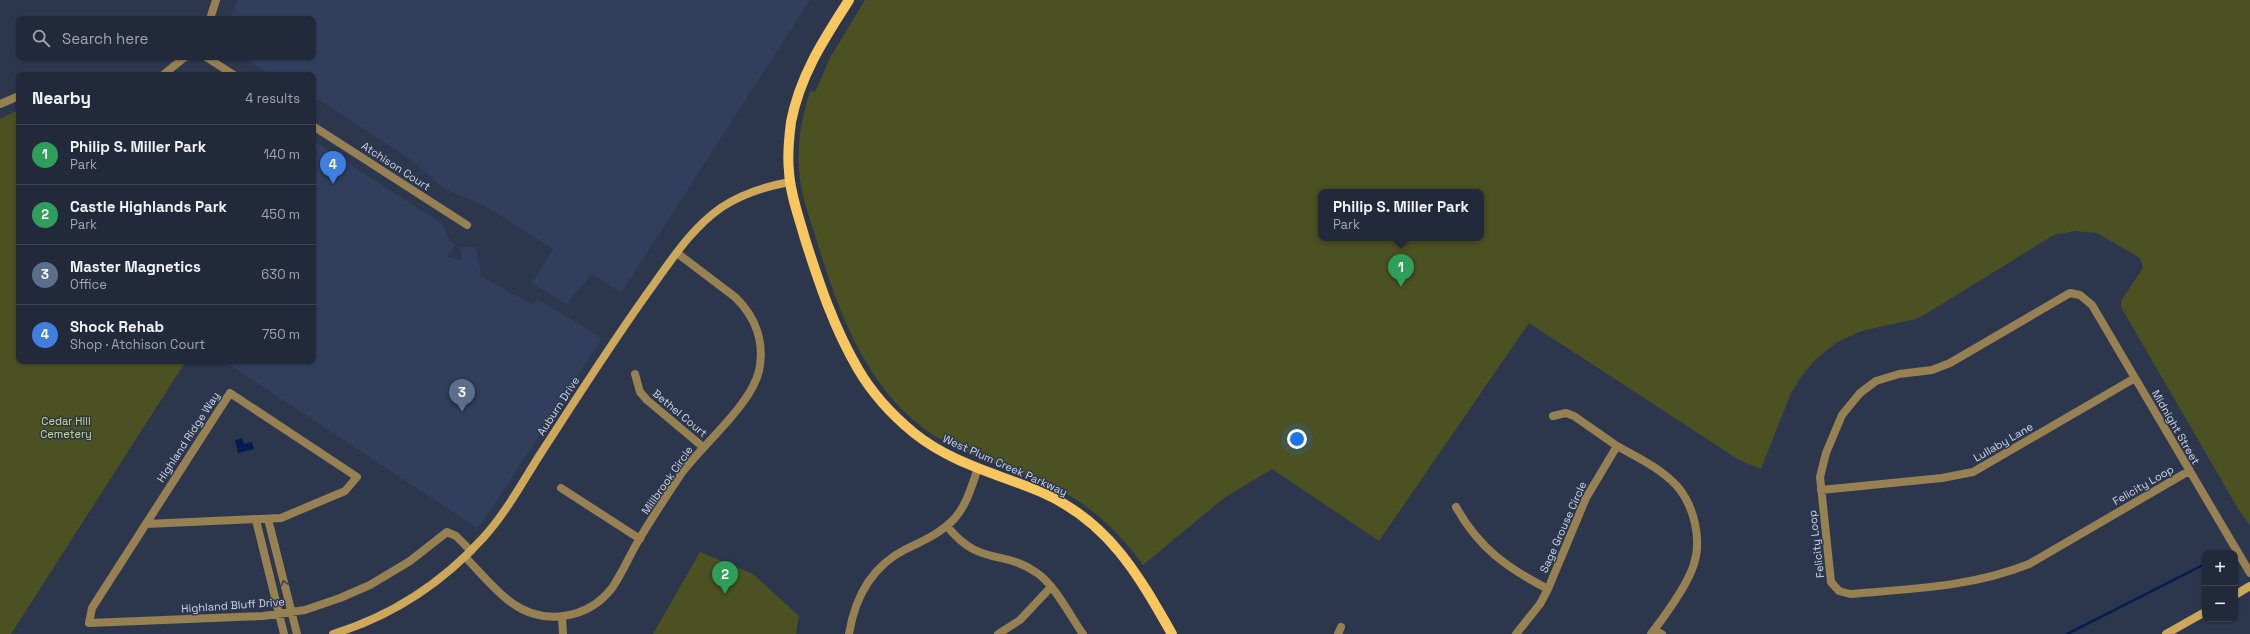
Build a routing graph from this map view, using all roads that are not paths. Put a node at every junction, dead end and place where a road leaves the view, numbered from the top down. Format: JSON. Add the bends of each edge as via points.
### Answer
{"nodes":[{"id":1,"x":216,"y":0,"type":"edge"},
{"id":2,"x":849,"y":0,"type":"edge"},
{"id":3,"x":211,"y":16,"type":"edge"},
{"id":4,"x":181,"y":60,"type":"edge"},
{"id":5,"x":211,"y":60,"type":"edge"},
{"id":6,"x":167,"y":72,"type":"edge"},
{"id":7,"x":229,"y":72,"type":"edge"},
{"id":8,"x":16,"y":97,"type":"edge"},
{"id":9,"x":0,"y":104,"type":"edge"},
{"id":10,"x":316,"y":128,"type":"edge"},
{"id":11,"x":790,"y":182,"type":"junction"},
{"id":12,"x":467,"y":225,"type":"dead end"},
{"id":13,"x":677,"y":253,"type":"junction"},
{"id":14,"x":2080,"y":295,"type":"joint"},
{"id":15,"x":635,"y":374,"type":"dead end"},
{"id":16,"x":2135,"y":378,"type":"junction"},
{"id":17,"x":1553,"y":416,"type":"dead end"},
{"id":18,"x":1617,"y":446,"type":"junction"},
{"id":19,"x":703,"y":447,"type":"junction"},
{"id":20,"x":978,"y":468,"type":"junction"},
{"id":21,"x":2189,"y":471,"type":"junction"},
{"id":22,"x":561,"y":488,"type":"dead end"},
{"id":23,"x":1821,"y":490,"type":"junction"},
{"id":24,"x":1456,"y":507,"type":"dead end"},
{"id":25,"x":268,"y":519,"type":"junction"},
{"id":26,"x":256,"y":520,"type":"junction"},
{"id":27,"x":146,"y":524,"type":"junction"},
{"id":28,"x":947,"y":526,"type":"junction"},
{"id":29,"x":640,"y":539,"type":"junction"},
{"id":30,"x":468,"y":554,"type":"junction"},
{"id":31,"x":2250,"y":573,"type":"edge"},
{"id":32,"x":2250,"y":586,"type":"edge"},
{"id":33,"x":1051,"y":587,"type":"junction"},
{"id":34,"x":1548,"y":589,"type":"junction"},
{"id":35,"x":2238,"y":593,"type":"edge"},
{"id":36,"x":292,"y":612,"type":"junction"},
{"id":37,"x":280,"y":614,"type":"junction"},
{"id":38,"x":2202,"y":614,"type":"edge"},
{"id":39,"x":562,"y":617,"type":"junction"},
{"id":40,"x":89,"y":623,"type":"joint"},
{"id":41,"x":1656,"y":633,"type":"edge"},
{"id":42,"x":284,"y":634,"type":"edge"},
{"id":43,"x":297,"y":634,"type":"edge"},
{"id":44,"x":333,"y":634,"type":"edge"},
{"id":45,"x":563,"y":634,"type":"edge"},
{"id":46,"x":849,"y":634,"type":"edge"},
{"id":47,"x":998,"y":634,"type":"edge"},
{"id":48,"x":1083,"y":634,"type":"edge"},
{"id":49,"x":1172,"y":634,"type":"edge"},
{"id":50,"x":1516,"y":634,"type":"edge"},
{"id":51,"x":2166,"y":634,"type":"edge"}],
"edges":[{"from":1,"to":3,"type":"street"},
{"from":2,"to":11,"type":"main road","name":"West Plum Creek Parkway","via":[[818,49],[800,88],[789,138]]},
{"from":4,"to":6,"type":"street"},
{"from":5,"to":7,"type":"street"},
{"from":8,"to":9,"type":"street"},
{"from":10,"to":12,"type":"street","name":"Atchison Court"},
{"from":11,"to":13,"type":"street","name":"Auburn Drive","via":[[747,194],[723,207],[699,226]]},
{"from":11,"to":20,"type":"main road","name":"West Plum Creek Parkway","via":[[817,276],[831,313],[858,369],[882,403],[914,433],[944,452]]},
{"from":13,"to":19,"type":"street","name":"Millbrook Circle","via":[[744,305],[753,320],[759,340],[760,361],[751,390]]},
{"from":13,"to":30,"type":"street","name":"Auburn Drive","via":[[616,338],[500,516]]},
{"from":14,"to":16,"type":"street","name":"Midnight Street","via":[[2092,305]]},
{"from":14,"to":23,"type":"street","name":"Felicity Loop","via":[[2066,295],[1950,363],[1932,370],[1888,376],[1868,386],[1849,404],[1835,430],[1821,467]]},
{"from":15,"to":19,"type":"street","name":"Bethel Court","via":[[640,392],[647,400]]},
{"from":16,"to":21,"type":"street","name":"Midnight Street"},
{"from":16,"to":23,"type":"street","name":"Lullaby Lane","via":[[1973,472],[1942,478]]},
{"from":17,"to":18,"type":"street","via":[[1566,413],[1574,416]]},
{"from":18,"to":34,"type":"street","name":"Sage Grouse Circle","via":[[1586,498]]},
{"from":18,"to":41,"type":"street","via":[[1673,482],[1692,513],[1697,546],[1694,563]]},
{"from":19,"to":29,"type":"street","name":"Millbrook Circle","via":[[680,476]]},
{"from":20,"to":28,"type":"street","via":[[964,504]]},
{"from":20,"to":49,"type":"main road","name":"West Plum Creek Parkway","via":[[1055,499],[1096,526],[1133,567]]},
{"from":21,"to":23,"type":"street","name":"Felicity Loop","via":[[2029,564],[2006,573],[1983,580],[1850,594],[1839,591],[1831,582]]},
{"from":21,"to":31,"type":"street","name":"Midnight Street"},
{"from":22,"to":29,"type":"street"},
{"from":24,"to":34,"type":"street","via":[[1465,523],[1490,552],[1521,575]]},
{"from":25,"to":26,"type":"street"},
{"from":25,"to":27,"type":"street","name":"Highland Ridge Way","via":[[288,516],[345,491],[357,477],[230,393]]},
{"from":36,"to":25,"type":"street","one_way":true},
{"from":26,"to":27,"type":"street"},
{"from":26,"to":37,"type":"street"},
{"from":27,"to":40,"type":"street","name":"Highland Ridge Way","via":[[92,608]]},
{"from":28,"to":33,"type":"street","via":[[961,542],[973,550],[1022,564],[1038,573]]},
{"from":28,"to":46,"type":"street","via":[[932,537],[899,553],[875,573],[857,601]]},
{"from":29,"to":39,"type":"street","name":"Millbrook Circle","via":[[606,595],[582,611]]},
{"from":30,"to":36,"type":"street","name":"Highland Bluff Drive","via":[[456,536],[447,532],[410,561],[370,585],[340,598]]},
{"from":30,"to":39,"type":"street","name":"Millbrook Circle","via":[[512,603],[541,616]]},
{"from":30,"to":44,"type":"street","name":"Auburn Drive","via":[[431,586],[396,608],[369,622]]},
{"from":32,"to":35,"type":"street"},
{"from":33,"to":47,"type":"street","via":[[1020,620]]},
{"from":33,"to":48,"type":"street"},
{"from":34,"to":50,"type":"street","name":"Sage Grouse Circle","via":[[1540,604]]},
{"from":36,"to":37,"type":"street","name":"Highland Bluff Drive"},
{"from":36,"to":43,"type":"street"},
{"from":37,"to":40,"type":"street","name":"Highland Bluff Drive"},
{"from":37,"to":42,"type":"street"},
{"from":38,"to":51,"type":"street"},
{"from":39,"to":45,"type":"street"}]}
